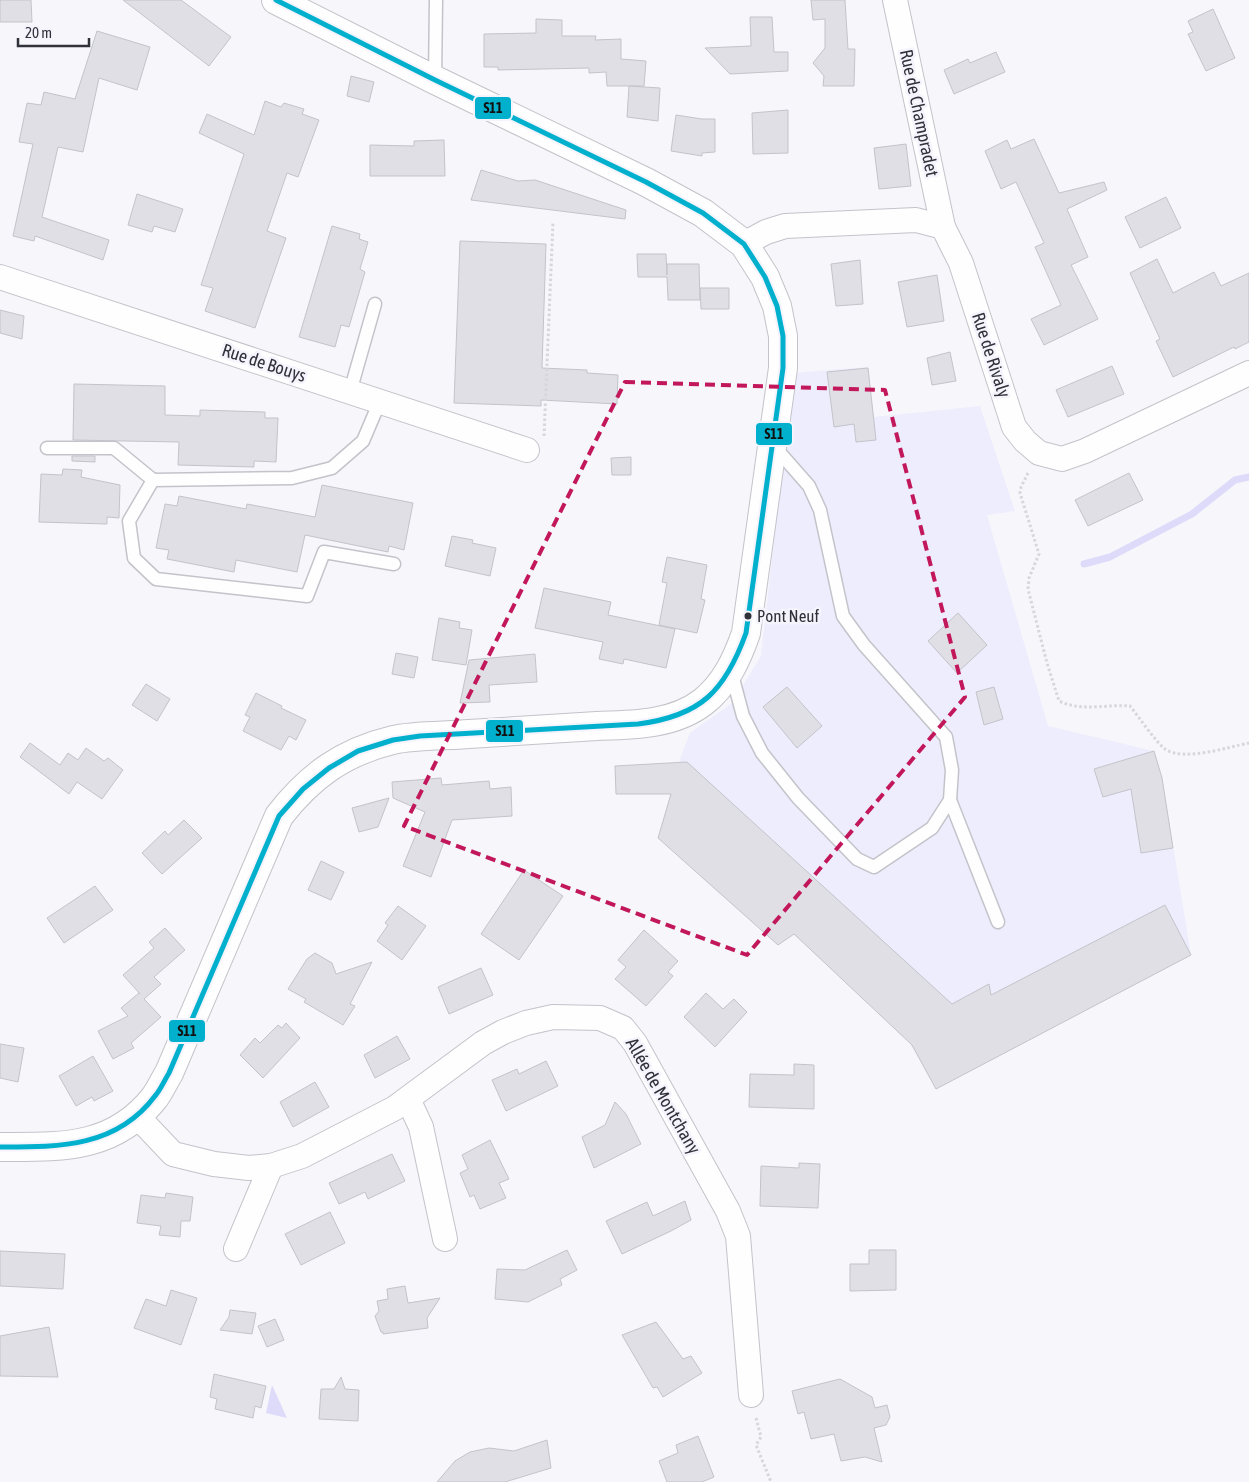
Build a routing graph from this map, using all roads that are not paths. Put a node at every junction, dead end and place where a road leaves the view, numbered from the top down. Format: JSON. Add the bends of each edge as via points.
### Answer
{"nodes":[{"id":1,"x":276,"y":0,"type":"edge"},
{"id":2,"x":436,"y":0,"type":"edge"},
{"id":3,"x":895,"y":0,"type":"edge"},
{"id":4,"x":435,"y":80,"type":"junction"},
{"id":5,"x":943,"y":227,"type":"junction"},
{"id":6,"x":744,"y":244,"type":"junction"},
{"id":7,"x":0,"y":278,"type":"edge"},
{"id":8,"x":375,"y":304,"type":"dead end"},
{"id":9,"x":1249,"y":373,"type":"edge"},
{"id":10,"x":350,"y":392,"type":"junction"},
{"id":11,"x":380,"y":401,"type":"junction"},
{"id":12,"x":772,"y":443,"type":"junction"},
{"id":13,"x":47,"y":448,"type":"dead end"},
{"id":14,"x":527,"y":450,"type":"road end"},
{"id":15,"x":153,"y":480,"type":"junction"},
{"id":16,"x":394,"y":564,"type":"dead end"},
{"id":17,"x":731,"y":670,"type":"junction"},
{"id":18,"x":950,"y":800,"type":"junction"},
{"id":19,"x":998,"y":922,"type":"dead end"},
{"id":20,"x":408,"y":1099,"type":"junction"},
{"id":21,"x":137,"y":1116,"type":"junction"},
{"id":22,"x":0,"y":1147,"type":"edge"},
{"id":23,"x":271,"y":1166,"type":"junction"},
{"id":24,"x":444,"y":1239,"type":"dead end"},
{"id":25,"x":236,"y":1249,"type":"dead end"},
{"id":26,"x":751,"y":1395,"type":"dead end"}],
"edges":[{"from":1,"to":4,"type":"main road"},
{"from":2,"to":4,"type":"lane"},
{"from":3,"to":5,"type":"street","name":"Rue de Champradet"},
{"from":4,"to":6,"type":"main road","via":[[646,182],[703,213]]},
{"from":5,"to":6,"type":"street","via":[[916,220],[785,226]]},
{"from":5,"to":9,"type":"street","name":"Rue de Rivaly","via":[[961,263],[1014,427],[1039,453],[1062,459],[1085,451]]},
{"from":6,"to":12,"type":"main road","via":[[765,278],[777,306],[783,336],[783,368]]},
{"from":7,"to":10,"type":"street","name":"Rue de Bouys"},
{"from":8,"to":10,"type":"lane"},
{"from":10,"to":11,"type":"street","name":"Rue de Bouys"},
{"from":11,"to":14,"type":"street","name":"Rue de Bouys"},
{"from":11,"to":15,"type":"lane","via":[[363,441],[332,468],[292,478]]},
{"from":12,"to":17,"type":"main road","via":[[750,613],[740,651]]},
{"from":12,"to":18,"type":"lane","via":[[809,486],[820,510],[843,616],[864,645],[946,737],[952,770]]},
{"from":13,"to":15,"type":"lane","via":[[114,448]]},
{"from":15,"to":16,"type":"lane","via":[[129,520],[134,558],[156,579],[307,596],[324,552]]},
{"from":17,"to":18,"type":"lane","via":[[743,716],[762,752],[798,798],[857,859],[874,867],[932,828]]},
{"from":17,"to":21,"type":"main road","via":[[716,691],[701,704],[655,723],[395,740],[344,758],[316,776],[279,816],[169,1073]]},
{"from":18,"to":19,"type":"lane"},
{"from":20,"to":23,"type":"street","name":"Allée de Montchany","via":[[302,1156]]},
{"from":20,"to":24,"type":"street","via":[[421,1127]]},
{"from":20,"to":26,"type":"street","name":"Allée de Montchany","via":[[483,1043],[526,1023],[578,1016],[600,1018],[623,1028],[659,1084],[728,1211],[738,1236]]},
{"from":21,"to":22,"type":"main road","via":[[107,1135],[76,1145]]},
{"from":21,"to":23,"type":"street","name":"Allée de Montchany","via":[[173,1154],[214,1164],[249,1168]]},
{"from":23,"to":25,"type":"street"}]}
